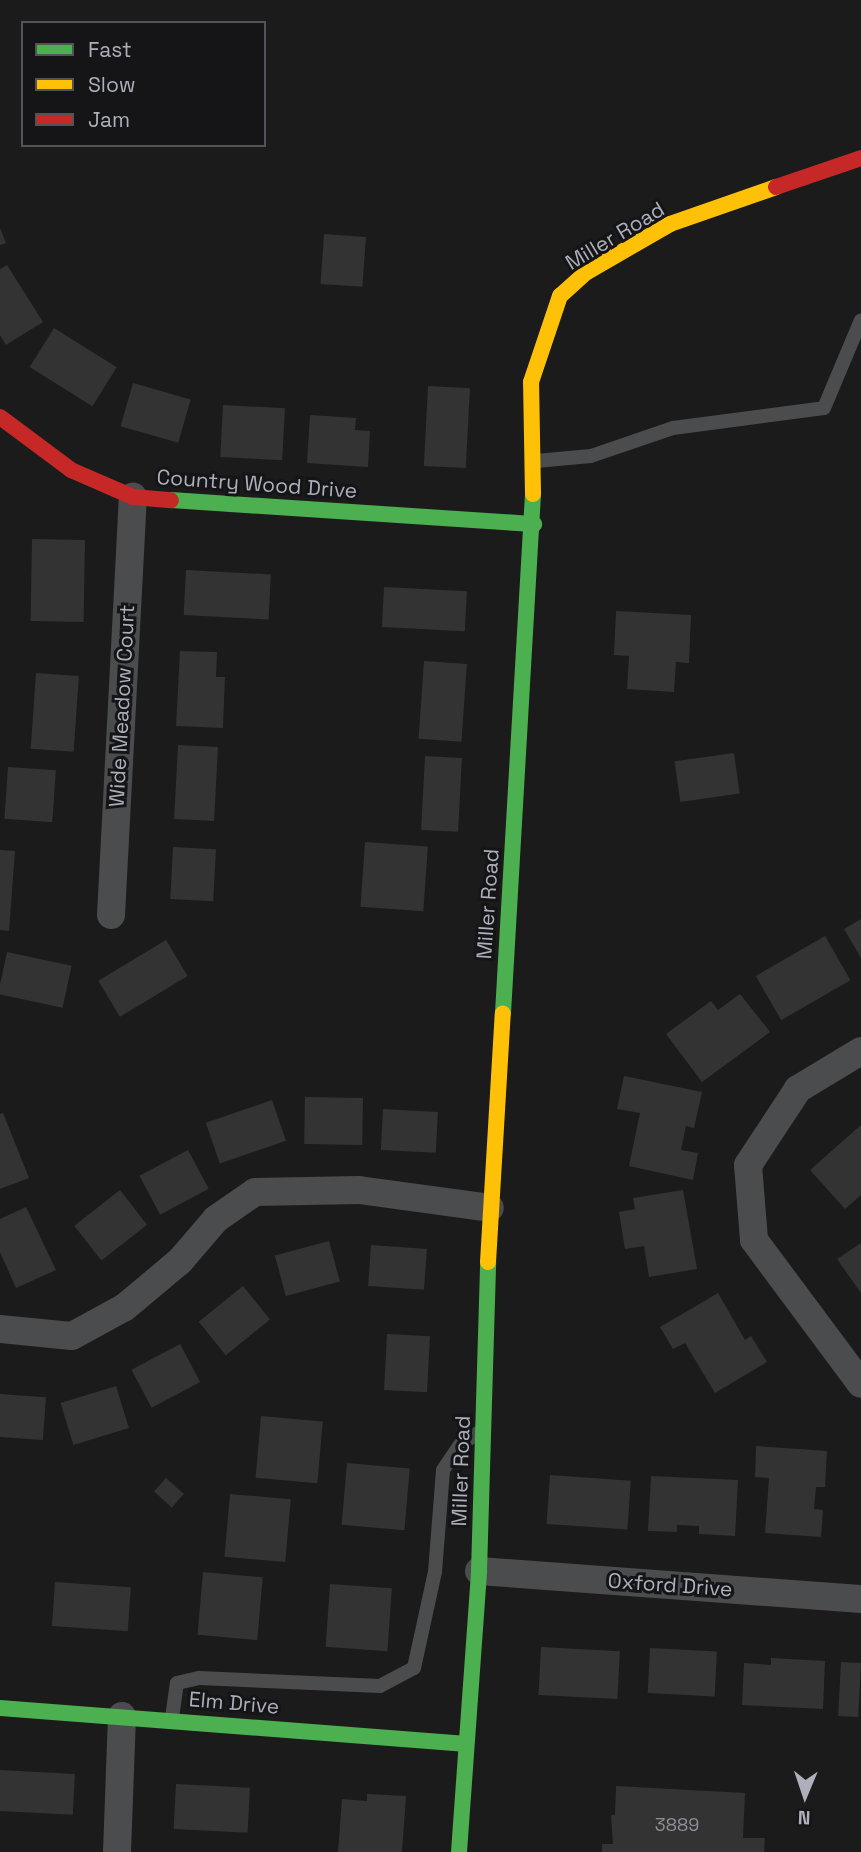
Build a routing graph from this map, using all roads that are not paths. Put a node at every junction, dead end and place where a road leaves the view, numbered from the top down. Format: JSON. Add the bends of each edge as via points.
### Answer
{"nodes":[{"id":1,"x":861,"y":158,"type":"edge"},
{"id":2,"x":861,"y":320,"type":"edge"},
{"id":3,"x":0,"y":417,"type":"edge"},
{"id":4,"x":532,"y":461,"type":"junction"},
{"id":5,"x":133,"y":497,"type":"junction"},
{"id":6,"x":534,"y":524,"type":"junction"},
{"id":7,"x":111,"y":915,"type":"dead end"},
{"id":8,"x":861,"y":1051,"type":"edge"},
{"id":9,"x":490,"y":1208,"type":"junction"},
{"id":10,"x":0,"y":1329,"type":"edge"},
{"id":11,"x":861,"y":1384,"type":"edge"},
{"id":12,"x":483,"y":1430,"type":"junction"},
{"id":13,"x":479,"y":1571,"type":"junction"},
{"id":14,"x":861,"y":1599,"type":"edge"},
{"id":15,"x":0,"y":1708,"type":"edge"},
{"id":16,"x":122,"y":1716,"type":"junction"},
{"id":17,"x":172,"y":1718,"type":"junction"},
{"id":18,"x":464,"y":1744,"type":"junction"},
{"id":19,"x":117,"y":1852,"type":"edge"},
{"id":20,"x":459,"y":1852,"type":"edge"}],
"edges":[{"from":1,"to":4,"type":"street","name":"Miller Road","via":[[670,224],[587,272],[560,296],[531,382]]},
{"from":2,"to":4,"type":"lane","via":[[824,408],[673,428],[591,456]]},
{"from":3,"to":5,"type":"street","name":"Country Wood Drive","via":[[71,470]]},
{"from":4,"to":6,"type":"street","name":"Miller Road"},
{"from":5,"to":6,"type":"street","name":"Country Wood Drive"},
{"from":5,"to":7,"type":"street","name":"Wide Meadow Court"},
{"from":6,"to":9,"type":"street","name":"Miller Road"},
{"from":8,"to":11,"type":"street","via":[[798,1089],[748,1165],[754,1240]]},
{"from":9,"to":10,"type":"street","via":[[359,1189],[255,1192],[216,1219],[180,1261],[115,1312],[72,1336]]},
{"from":9,"to":12,"type":"street","name":"Miller Road"},
{"from":12,"to":13,"type":"street","name":"Miller Road"},
{"from":12,"to":17,"type":"lane","via":[[460,1445],[443,1470],[433,1585],[414,1668],[380,1685],[199,1678],[177,1683]]},
{"from":13,"to":14,"type":"street","name":"Oxford Drive"},
{"from":13,"to":18,"type":"street","name":"Miller Road"},
{"from":15,"to":16,"type":"street","name":"Elm Drive"},
{"from":16,"to":17,"type":"street","name":"Elm Drive"},
{"from":16,"to":19,"type":"street"},
{"from":17,"to":18,"type":"street","name":"Elm Drive"},
{"from":18,"to":20,"type":"street","name":"Miller Road"}]}
